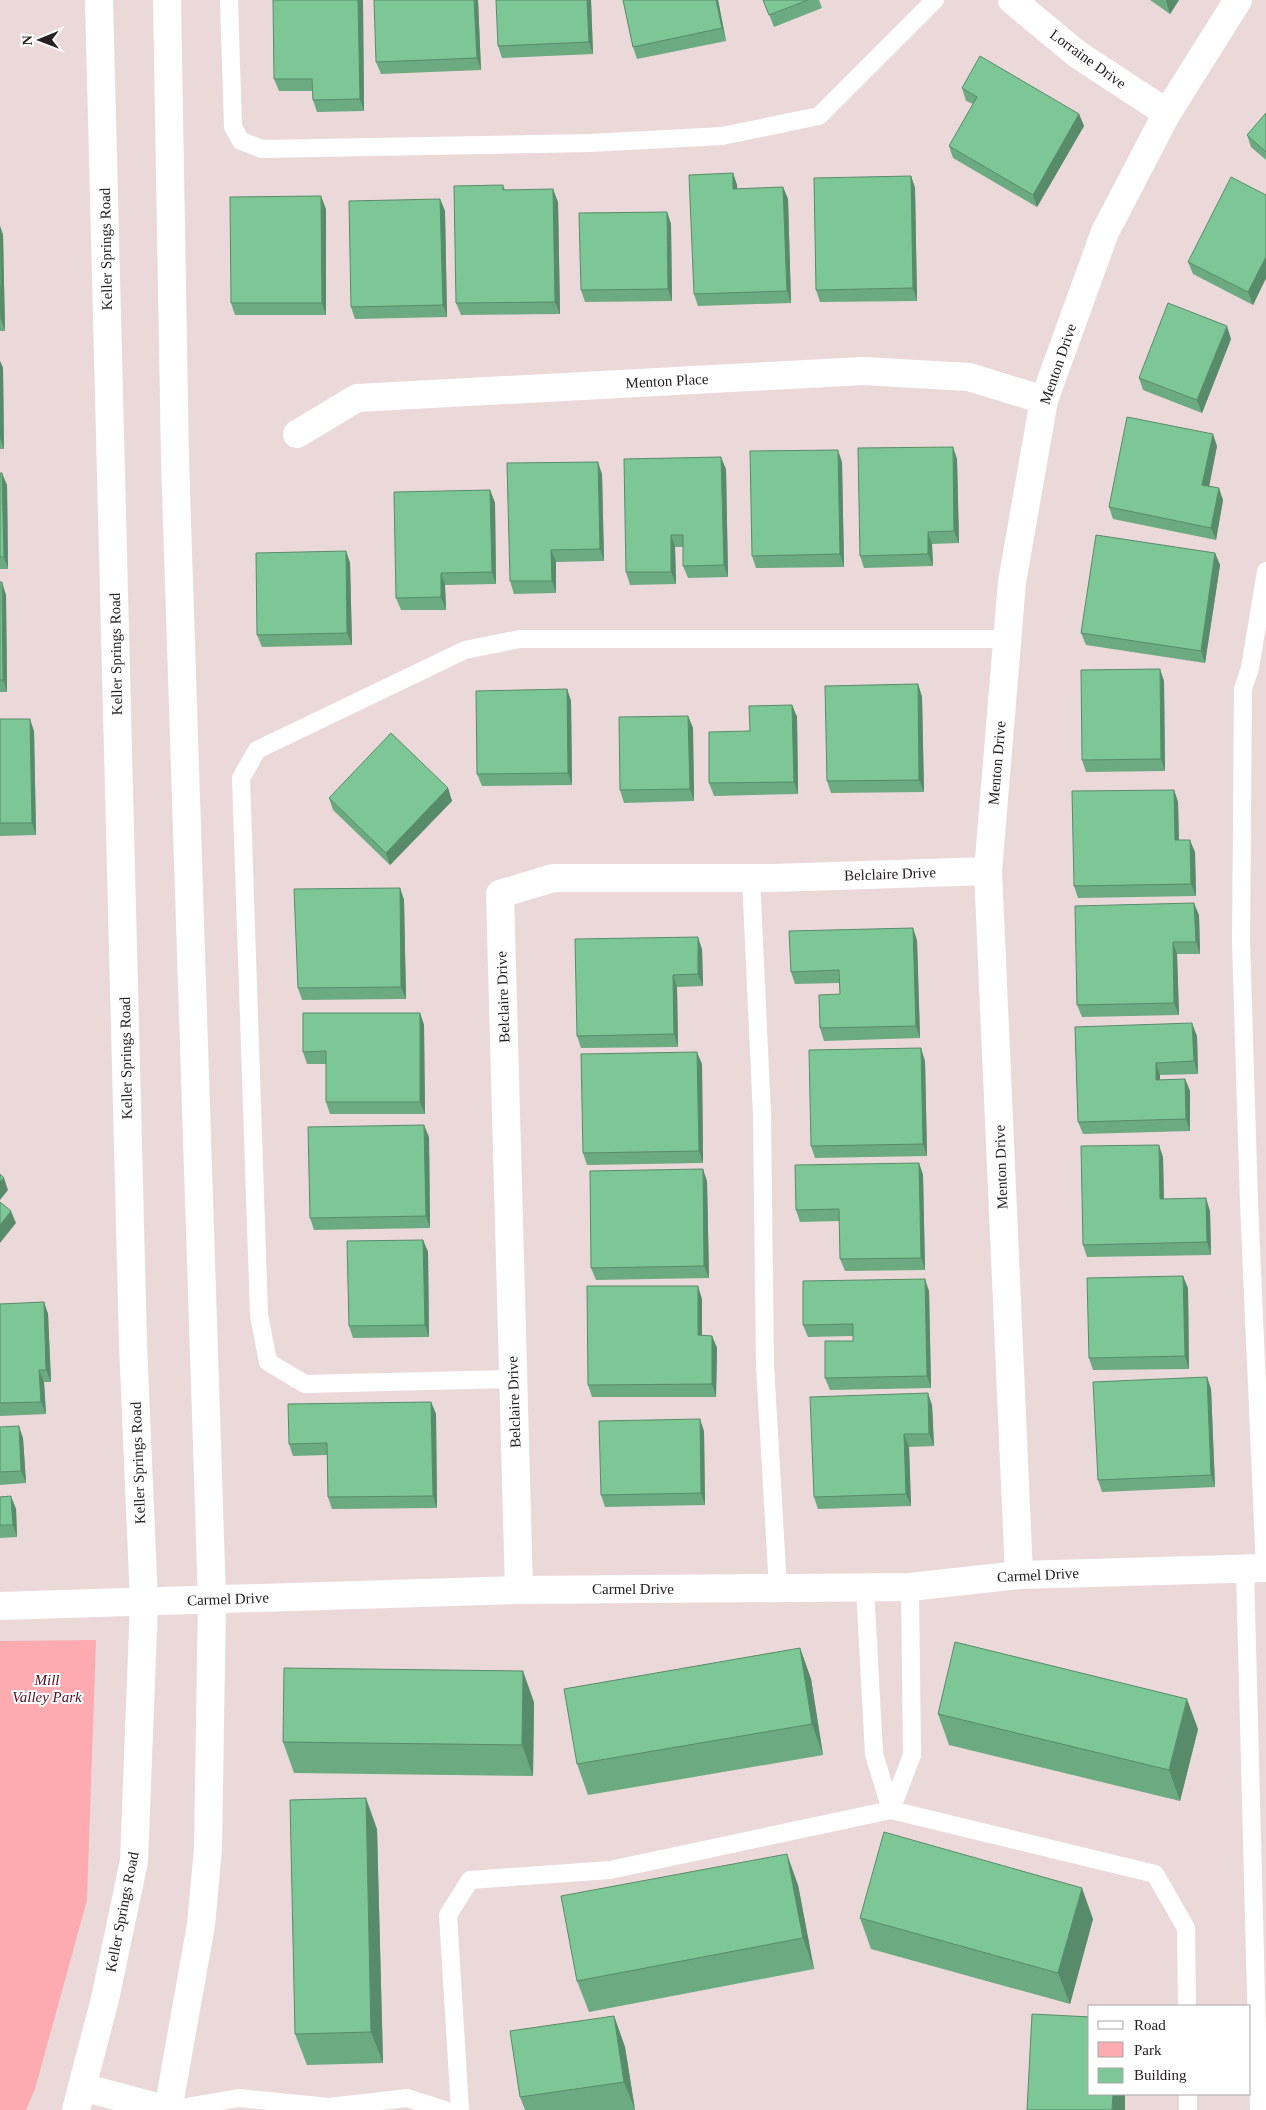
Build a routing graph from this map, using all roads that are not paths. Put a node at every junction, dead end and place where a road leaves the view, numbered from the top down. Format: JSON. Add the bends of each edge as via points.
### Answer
{"nodes":[{"id":1,"x":100,"y":0,"type":"edge"},
{"id":2,"x":167,"y":0,"type":"edge"},
{"id":3,"x":229,"y":0,"type":"edge"},
{"id":4,"x":934,"y":0,"type":"edge"},
{"id":5,"x":1012,"y":0,"type":"edge"},
{"id":6,"x":1238,"y":0,"type":"edge"},
{"id":7,"x":1167,"y":113,"type":"junction"},
{"id":8,"x":1044,"y":400,"type":"junction"},
{"id":9,"x":298,"y":434,"type":"dead end"},
{"id":10,"x":1266,"y":571,"type":"edge"},
{"id":11,"x":1007,"y":639,"type":"junction"},
{"id":12,"x":988,"y":871,"type":"junction"},
{"id":13,"x":751,"y":878,"type":"junction"},
{"id":14,"x":513,"y":1379,"type":"junction"},
{"id":15,"x":1259,"y":1568,"type":"edge"},
{"id":16,"x":1019,"y":1574,"type":"junction"},
{"id":17,"x":910,"y":1587,"type":"junction"},
{"id":18,"x":778,"y":1588,"type":"junction"},
{"id":19,"x":866,"y":1588,"type":"junction"},
{"id":20,"x":519,"y":1590,"type":"junction"},
{"id":21,"x":212,"y":1600,"type":"junction"},
{"id":22,"x":144,"y":1603,"type":"junction"},
{"id":23,"x":0,"y":1606,"type":"edge"},
{"id":24,"x":891,"y":1810,"type":"junction"},
{"id":25,"x":1187,"y":2005,"type":"edge"},
{"id":26,"x":1188,"y":2095,"type":"edge"},
{"id":27,"x":79,"y":2099,"type":"edge"},
{"id":28,"x":168,"y":2110,"type":"edge"},
{"id":29,"x":445,"y":2110,"type":"edge"},
{"id":30,"x":460,"y":2110,"type":"edge"},
{"id":31,"x":1188,"y":2110,"type":"edge"},
{"id":32,"x":1260,"y":2110,"type":"edge"}],
"edges":[{"from":1,"to":22,"type":"street","name":"Keller Springs Road","via":[[133,1344]]},
{"from":2,"to":21,"type":"street","via":[[175,460]]},
{"from":3,"to":4,"type":"lane","via":[[233,127],[241,141],[262,149],[590,143],[722,136],[819,116]]},
{"from":5,"to":7,"type":"street","name":"Lorraine Drive","via":[[1077,54]]},
{"from":6,"to":7,"type":"street","name":"Menton Drive"},
{"from":7,"to":8,"type":"street","name":"Menton Drive","via":[[1105,232]]},
{"from":8,"to":9,"type":"street","name":"Menton Place","via":[[969,377],[863,371],[357,398]]},
{"from":8,"to":11,"type":"street","name":"Menton Drive","via":[[1012,582]]},
{"from":10,"to":15,"type":"lane","via":[[1250,668],[1243,688],[1241,942]]},
{"from":11,"to":12,"type":"street","name":"Menton Drive"},
{"from":11,"to":14,"type":"lane","via":[[520,639],[465,650],[257,750],[241,778],[259,1315],[268,1362],[305,1384]]},
{"from":12,"to":13,"type":"street","name":"Belclaire Drive"},
{"from":12,"to":16,"type":"street","name":"Menton Drive"},
{"from":13,"to":14,"type":"street","name":"Belclaire Drive","via":[[553,878],[500,894]]},
{"from":13,"to":18,"type":"lane","via":[[762,1115],[765,1365]]},
{"from":14,"to":20,"type":"street","name":"Belclaire Drive"},
{"from":15,"to":16,"type":"street","name":"Carmel Drive"},
{"from":15,"to":32,"type":"lane"},
{"from":16,"to":17,"type":"street","name":"Carmel Drive"},
{"from":17,"to":19,"type":"street","name":"Carmel Drive"},
{"from":17,"to":24,"type":"lane","via":[[912,1755]]},
{"from":18,"to":19,"type":"street","name":"Carmel Drive"},
{"from":18,"to":20,"type":"street","name":"Carmel Drive"},
{"from":19,"to":24,"type":"lane","via":[[874,1754]]},
{"from":20,"to":21,"type":"street","name":"Carmel Drive"},
{"from":21,"to":22,"type":"street","name":"Carmel Drive"},
{"from":21,"to":28,"type":"street","via":[[208,1848],[201,1925]]},
{"from":22,"to":23,"type":"street","name":"Carmel Drive"},
{"from":22,"to":27,"type":"street","name":"Keller Springs Road","via":[[134,1861],[105,1999]]},
{"from":24,"to":25,"type":"lane","via":[[1155,1874],[1186,1928]]},
{"from":24,"to":30,"type":"lane","via":[[610,1870],[470,1880],[448,1915]]},
{"from":26,"to":31,"type":"lane"},
{"from":27,"to":28,"type":"street"},
{"from":28,"to":29,"type":"lane","via":[[239,2098],[329,2107],[407,2098]]}]}
